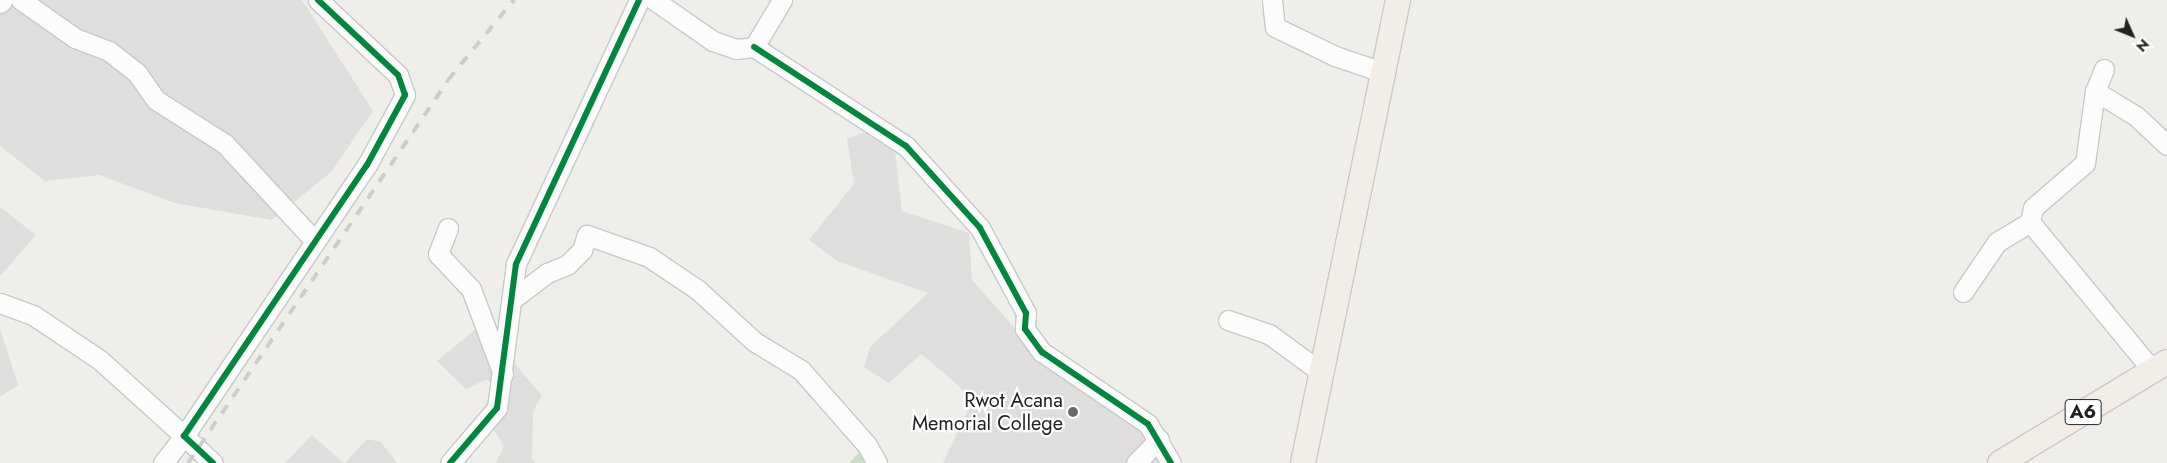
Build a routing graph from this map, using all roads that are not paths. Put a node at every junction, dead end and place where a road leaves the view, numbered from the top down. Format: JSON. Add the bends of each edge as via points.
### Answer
{"nodes":[{"id":1,"x":3,"y":0,"type":"edge"},
{"id":2,"x":21,"y":0,"type":"edge"},
{"id":3,"x":318,"y":0,"type":"edge"},
{"id":4,"x":639,"y":0,"type":"edge"},
{"id":5,"x":654,"y":0,"type":"edge"},
{"id":6,"x":782,"y":0,"type":"edge"},
{"id":7,"x":1272,"y":0,"type":"edge"},
{"id":8,"x":1398,"y":0,"type":"edge"},
{"id":9,"x":0,"y":3,"type":"edge"},
{"id":10,"x":754,"y":47,"type":"junction"},
{"id":11,"x":2104,"y":69,"type":"dead end"},
{"id":12,"x":1385,"y":73,"type":"junction"},
{"id":13,"x":2095,"y":91,"type":"junction"},
{"id":14,"x":2167,"y":145,"type":"edge"},
{"id":15,"x":2030,"y":222,"type":"junction"},
{"id":16,"x":448,"y":228,"type":"dead end"},
{"id":17,"x":314,"y":240,"type":"junction"},
{"id":18,"x":1963,"y":292,"type":"dead end"},
{"id":19,"x":514,"y":298,"type":"junction"},
{"id":20,"x":0,"y":303,"type":"edge"},
{"id":21,"x":1228,"y":320,"type":"dead end"},
{"id":22,"x":2160,"y":366,"type":"edge"},
{"id":23,"x":1321,"y":372,"type":"junction"},
{"id":24,"x":503,"y":375,"type":"junction"},
{"id":25,"x":184,"y":436,"type":"junction"},
{"id":26,"x":1159,"y":439,"type":"junction"},
{"id":27,"x":163,"y":463,"type":"edge"},
{"id":28,"x":213,"y":463,"type":"edge"},
{"id":29,"x":450,"y":463,"type":"edge"},
{"id":30,"x":876,"y":463,"type":"edge"},
{"id":31,"x":1136,"y":463,"type":"edge"},
{"id":32,"x":1171,"y":463,"type":"edge"},
{"id":33,"x":1303,"y":463,"type":"edge"},
{"id":34,"x":2000,"y":463,"type":"edge"}],
"edges":[{"from":1,"to":9,"type":"street"},
{"from":2,"to":17,"type":"street","via":[[75,38],[109,51],[137,73],[156,100],[225,144]]},
{"from":3,"to":17,"type":"street","via":[[398,74],[405,87],[401,105],[367,165]]},
{"from":4,"to":19,"type":"street","via":[[516,264]]},
{"from":5,"to":10,"type":"street","via":[[713,41],[736,49]]},
{"from":6,"to":10,"type":"street"},
{"from":7,"to":12,"type":"street","via":[[1275,27],[1335,56]]},
{"from":8,"to":12,"type":"main road"},
{"from":10,"to":26,"type":"street","via":[[906,146],[980,228],[1026,313],[1025,330],[1042,352],[1134,413]]},
{"from":11,"to":13,"type":"street"},
{"from":12,"to":23,"type":"main road"},
{"from":13,"to":14,"type":"street","via":[[2136,116]]},
{"from":13,"to":15,"type":"street","via":[[2085,164],[2033,208]]},
{"from":15,"to":18,"type":"street","via":[[1996,242]]},
{"from":15,"to":22,"type":"street"},
{"from":16,"to":24,"type":"street","via":[[438,254],[471,289]]},
{"from":17,"to":25,"type":"street","via":[[258,332]]},
{"from":19,"to":24,"type":"street"},
{"from":19,"to":30,"type":"street","via":[[547,273],[566,266],[582,250],[587,235],[649,257],[698,290],[755,342],[801,370],[868,445]]},
{"from":20,"to":25,"type":"street","via":[[33,315],[100,360]]},
{"from":21,"to":23,"type":"street","via":[[1269,334]]},
{"from":22,"to":34,"type":"main road","number":"A6"},
{"from":23,"to":33,"type":"main road"},
{"from":24,"to":29,"type":"street","via":[[491,418]]},
{"from":25,"to":27,"type":"street"},
{"from":25,"to":28,"type":"street"},
{"from":26,"to":31,"type":"street"},
{"from":26,"to":32,"type":"street"}]}
